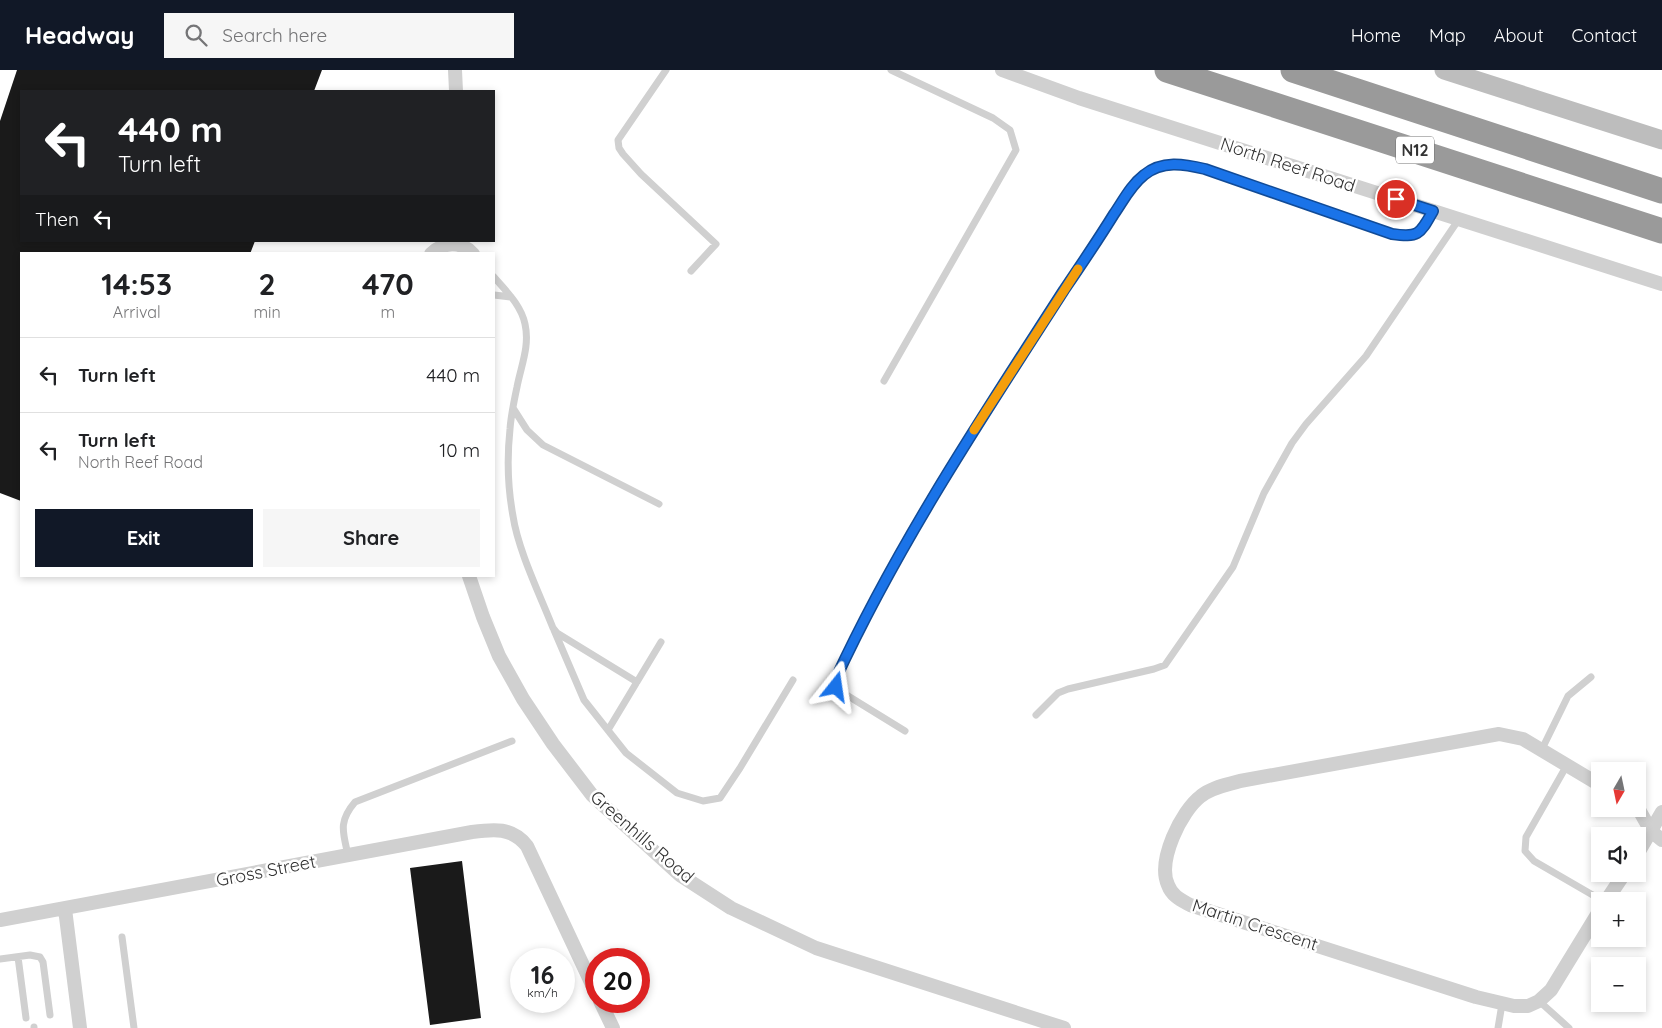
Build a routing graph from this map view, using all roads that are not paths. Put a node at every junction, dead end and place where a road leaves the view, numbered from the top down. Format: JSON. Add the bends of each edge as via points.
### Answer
{"nodes":[{"id":1,"x":455,"y":70,"type":"edge"},
{"id":2,"x":666,"y":70,"type":"edge"},
{"id":3,"x":891,"y":70,"type":"edge"},
{"id":4,"x":1002,"y":70,"type":"edge"},
{"id":5,"x":1167,"y":70,"type":"edge"},
{"id":6,"x":1293,"y":70,"type":"edge"},
{"id":7,"x":1444,"y":70,"type":"edge"},
{"id":8,"x":1464,"y":73,"type":"edge"},
{"id":9,"x":456,"y":90,"type":"edge"},
{"id":10,"x":1662,"y":140,"type":"edge"},
{"id":11,"x":1662,"y":191,"type":"edge"},
{"id":12,"x":1433,"y":211,"type":"junction"},
{"id":13,"x":1459,"y":219,"type":"junction"},
{"id":14,"x":1662,"y":231,"type":"edge"},
{"id":15,"x":435,"y":248,"type":"edge"},
{"id":16,"x":470,"y":248,"type":"edge"},
{"id":17,"x":691,"y":272,"type":"dead end"},
{"id":18,"x":495,"y":278,"type":"edge"},
{"id":19,"x":1662,"y":284,"type":"edge"},
{"id":20,"x":495,"y":295,"type":"edge"},
{"id":21,"x":511,"y":297,"type":"junction"},
{"id":22,"x":884,"y":381,"type":"dead end"},
{"id":23,"x":513,"y":408,"type":"junction"},
{"id":24,"x":659,"y":504,"type":"dead end"},
{"id":25,"x":470,"y":577,"type":"edge"},
{"id":26,"x":552,"y":628,"type":"junction"},
{"id":27,"x":661,"y":642,"type":"dead end"},
{"id":28,"x":1591,"y":677,"type":"dead end"},
{"id":29,"x":792,"y":680,"type":"dead end"},
{"id":30,"x":636,"y":682,"type":"junction"},
{"id":31,"x":1036,"y":715,"type":"dead end"},
{"id":32,"x":608,"y":730,"type":"junction"},
{"id":33,"x":905,"y":731,"type":"dead end"},
{"id":34,"x":512,"y":741,"type":"dead end"},
{"id":35,"x":1542,"y":749,"type":"junction"},
{"id":36,"x":1567,"y":765,"type":"junction"},
{"id":37,"x":1591,"y":780,"type":"edge"},
{"id":38,"x":1646,"y":809,"type":"edge"},
{"id":39,"x":1662,"y":812,"type":"edge"},
{"id":40,"x":1645,"y":818,"type":"edge"},
{"id":41,"x":1657,"y":836,"type":"edge"},
{"id":42,"x":1646,"y":846,"type":"edge"},
{"id":43,"x":348,"y":855,"type":"junction"},
{"id":44,"x":1591,"y":894,"type":"edge"},
{"id":45,"x":65,"y":909,"type":"junction"},
{"id":46,"x":0,"y":920,"type":"edge"},
{"id":47,"x":1591,"y":925,"type":"edge"},
{"id":48,"x":122,"y":937,"type":"dead end"},
{"id":49,"x":18,"y":957,"type":"junction"},
{"id":50,"x":0,"y":960,"type":"edge"},
{"id":51,"x":585,"y":970,"type":"edge"},
{"id":52,"x":1539,"y":1001,"type":"junction"},
{"id":53,"x":1502,"y":1004,"type":"junction"},
{"id":54,"x":606,"y":1013,"type":"edge"},
{"id":55,"x":50,"y":1015,"type":"dead end"},
{"id":56,"x":26,"y":1018,"type":"dead end"},
{"id":57,"x":80,"y":1028,"type":"edge"},
{"id":58,"x":134,"y":1028,"type":"edge"},
{"id":59,"x":613,"y":1028,"type":"edge"},
{"id":60,"x":1064,"y":1028,"type":"edge"},
{"id":61,"x":1498,"y":1028,"type":"edge"},
{"id":62,"x":1569,"y":1028,"type":"edge"}],
"edges":[{"from":1,"to":9,"type":"street"},
{"from":2,"to":17,"type":"lane","via":[[618,140],[619,148],[641,174],[716,244]]},
{"from":3,"to":22,"type":"lane","via":[[994,118],[1010,130],[1016,150]]},
{"from":4,"to":12,"type":"street","name":"North Reef Road","via":[[1079,98]]},
{"from":5,"to":14,"type":"highway","number":"N12"},
{"from":6,"to":11,"type":"highway","number":"N12"},
{"from":7,"to":8,"type":"main road"},
{"from":8,"to":10,"type":"main road"},
{"from":12,"to":13,"type":"street","name":"North Reef Road"},
{"from":12,"to":33,"type":"lane","via":[[1422,231],[1408,236],[1392,234],[1185,164],[1157,168],[1138,181],[963,447],[868,610],[836,678],[836,687],[840,691]]},
{"from":13,"to":19,"type":"street","name":"North Reef Road"},
{"from":13,"to":31,"type":"lane","via":[[1366,356],[1292,443],[1264,493],[1234,567],[1165,665],[1068,689]]},
{"from":15,"to":16,"type":"street","via":[[453,244]]},
{"from":18,"to":21,"type":"lane"},
{"from":20,"to":21,"type":"lane"},
{"from":21,"to":23,"type":"lane","via":[[522,314],[527,345]]},
{"from":23,"to":24,"type":"lane","via":[[543,445]]},
{"from":23,"to":26,"type":"lane","via":[[509,458],[513,517]]},
{"from":25,"to":60,"type":"street","name":"Greenhills Road","via":[[499,656],[522,699],[553,744],[592,795],[680,875],[731,908],[816,948]]},
{"from":26,"to":30,"type":"lane"},
{"from":26,"to":32,"type":"lane","via":[[584,700]]},
{"from":27,"to":30,"type":"lane"},
{"from":28,"to":35,"type":"lane","via":[[1568,696]]},
{"from":29,"to":32,"type":"lane","via":[[720,798],[703,801],[677,793],[626,753]]},
{"from":30,"to":32,"type":"lane"},
{"from":34,"to":43,"type":"lane","via":[[355,802],[343,820]]},
{"from":35,"to":36,"type":"street","name":"Martin Crescent"},
{"from":35,"to":53,"type":"street","name":"Martin Crescent","via":[[1523,739],[1498,734],[1240,781],[1217,788],[1200,797],[1189,808],[1176,831],[1164,869],[1168,885],[1178,898],[1190,905]]},
{"from":36,"to":37,"type":"street","name":"Martin Crescent"},
{"from":36,"to":44,"type":"lane","via":[[1529,832],[1525,851],[1534,861]]},
{"from":38,"to":39,"type":"street"},
{"from":39,"to":41,"type":"street"},
{"from":40,"to":41,"type":"street"},
{"from":41,"to":42,"type":"street"},
{"from":43,"to":45,"type":"street","name":"Gross Street"},
{"from":43,"to":51,"type":"street","name":"Gross Street","via":[[490,829],[516,835],[527,846]]},
{"from":45,"to":46,"type":"street","name":"Gross Street"},
{"from":45,"to":57,"type":"street"},
{"from":47,"to":52,"type":"street","via":[[1552,990]]},
{"from":48,"to":58,"type":"lane"},
{"from":49,"to":50,"type":"lane"},
{"from":49,"to":55,"type":"lane","via":[[30,955],[43,962]]},
{"from":49,"to":56,"type":"lane"},
{"from":52,"to":53,"type":"street","name":"Martin Crescent","via":[[1528,1006]]},
{"from":52,"to":62,"type":"lane"},
{"from":53,"to":61,"type":"lane"},
{"from":54,"to":59,"type":"street"}]}
